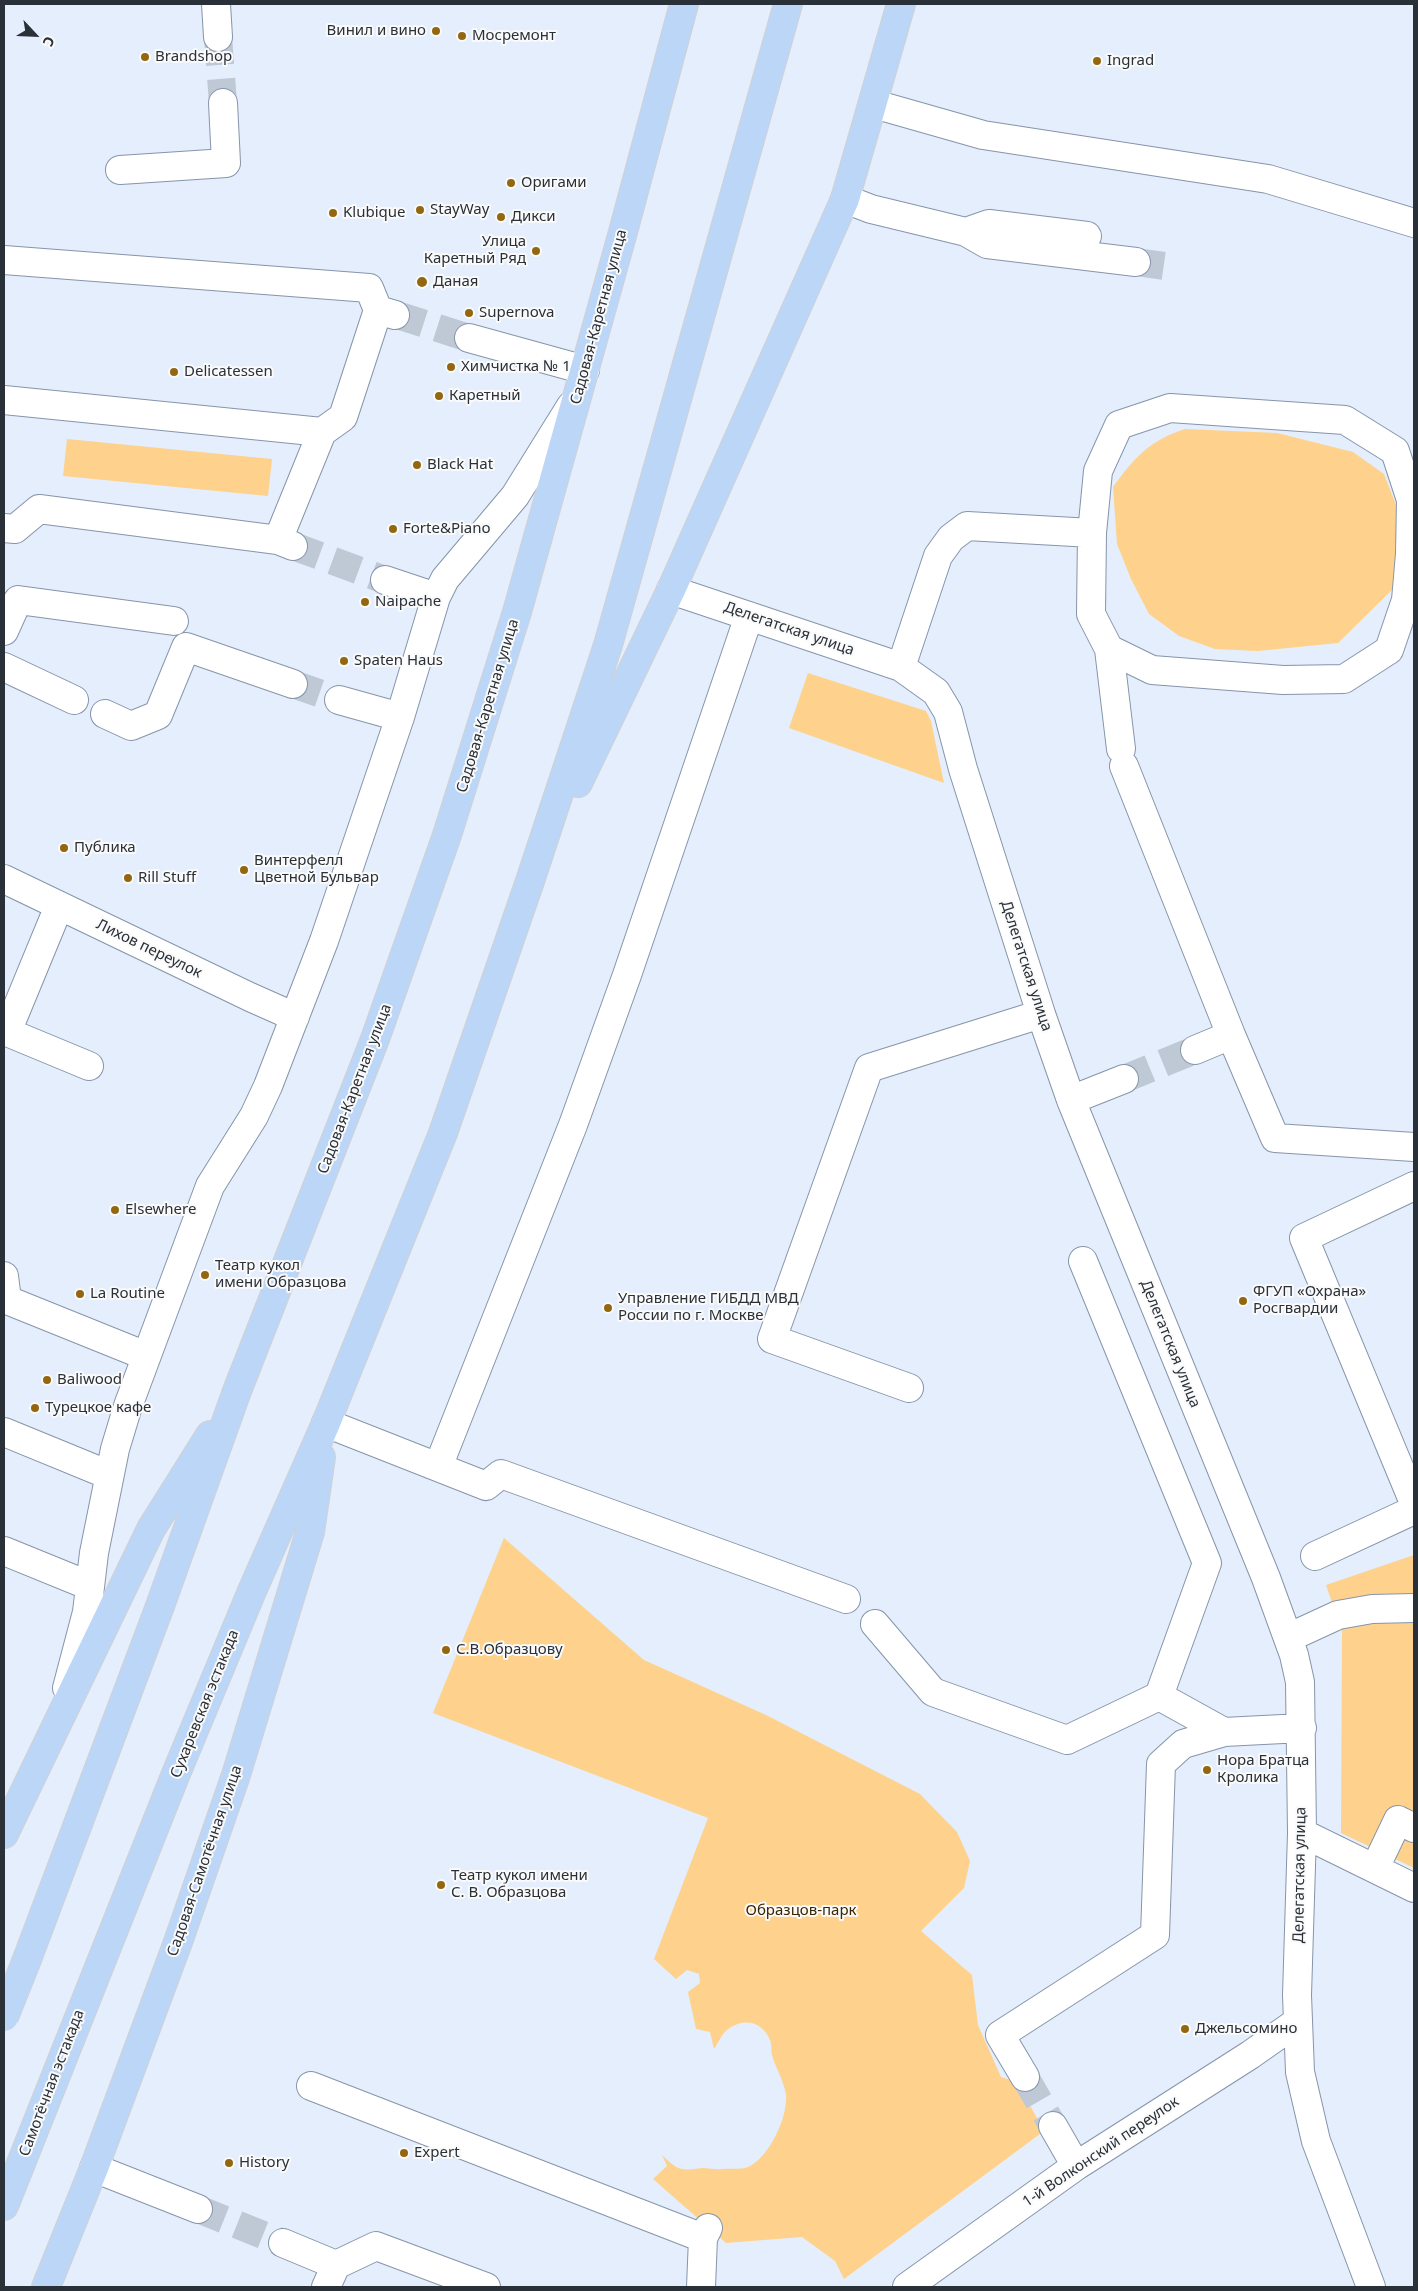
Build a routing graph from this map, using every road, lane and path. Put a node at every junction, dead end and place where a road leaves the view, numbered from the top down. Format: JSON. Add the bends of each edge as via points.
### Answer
{"nodes":[{"id":1,"x":216,"y":4,"type":"edge"},
{"id":2,"x":684,"y":4,"type":"edge"},
{"id":3,"x":788,"y":4,"type":"edge"},
{"id":4,"x":901,"y":4,"type":"edge"},
{"id":5,"x":218,"y":38,"type":"tunnel mouth"},
{"id":6,"x":223,"y":103,"type":"tunnel mouth"},
{"id":7,"x":874,"y":104,"type":"junction"},
{"id":8,"x":120,"y":170,"type":"dead end"},
{"id":9,"x":845,"y":199,"type":"junction"},
{"id":10,"x":1414,"y":223,"type":"edge"},
{"id":11,"x":966,"y":232,"type":"junction"},
{"id":12,"x":1087,"y":236,"type":"dead end"},
{"id":13,"x":4,"y":260,"type":"edge"},
{"id":14,"x":1136,"y":262,"type":"tunnel mouth"},
{"id":15,"x":469,"y":338,"type":"tunnel mouth"},
{"id":16,"x":585,"y":370,"type":"junction"},
{"id":17,"x":578,"y":396,"type":"junction"},
{"id":18,"x":4,"y":400,"type":"edge"},
{"id":19,"x":322,"y":432,"type":"junction"},
{"id":20,"x":4,"y":528,"type":"edge"},
{"id":21,"x":1092,"y":533,"type":"junction"},
{"id":22,"x":384,"y":580,"type":"tunnel mouth"},
{"id":23,"x":671,"y":590,"type":"junction"},
{"id":24,"x":436,"y":597,"type":"junction"},
{"id":25,"x":749,"y":616,"type":"junction"},
{"id":26,"x":174,"y":621,"type":"dead end"},
{"id":27,"x":4,"y":631,"type":"edge"},
{"id":28,"x":1109,"y":649,"type":"junction"},
{"id":29,"x":4,"y":667,"type":"edge"},
{"id":30,"x":902,"y":667,"type":"junction"},
{"id":31,"x":293,"y":684,"type":"tunnel mouth"},
{"id":32,"x":74,"y":700,"type":"dead end"},
{"id":33,"x":339,"y":700,"type":"tunnel mouth"},
{"id":34,"x":105,"y":714,"type":"dead end"},
{"id":35,"x":400,"y":717,"type":"junction"},
{"id":36,"x":4,"y":879,"type":"edge"},
{"id":37,"x":530,"y":881,"type":"junction"},
{"id":38,"x":60,"y":906,"type":"junction"},
{"id":39,"x":1040,"y":1014,"type":"junction"},
{"id":40,"x":295,"y":1017,"type":"junction"},
{"id":41,"x":1231,"y":1035,"type":"junction"},
{"id":42,"x":1194,"y":1050,"type":"tunnel mouth"},
{"id":43,"x":89,"y":1066,"type":"dead end"},
{"id":44,"x":1124,"y":1079,"type":"tunnel mouth"},
{"id":45,"x":1070,"y":1100,"type":"junction"},
{"id":46,"x":1414,"y":1147,"type":"edge"},
{"id":47,"x":1414,"y":1186,"type":"edge"},
{"id":48,"x":1083,"y":1261,"type":"dead end"},
{"id":49,"x":4,"y":1276,"type":"edge"},
{"id":50,"x":146,"y":1356,"type":"junction"},
{"id":51,"x":909,"y":1388,"type":"dead end"},
{"id":52,"x":237,"y":1391,"type":"junction"},
{"id":53,"x":326,"y":1423,"type":"junction"},
{"id":54,"x":4,"y":1432,"type":"edge"},
{"id":55,"x":438,"y":1467,"type":"junction"},
{"id":56,"x":109,"y":1475,"type":"junction"},
{"id":57,"x":1414,"y":1503,"type":"edge"},
{"id":58,"x":1414,"y":1510,"type":"edge"},
{"id":59,"x":4,"y":1551,"type":"edge"},
{"id":60,"x":1315,"y":1556,"type":"dead end"},
{"id":61,"x":90,"y":1586,"type":"junction"},
{"id":62,"x":846,"y":1599,"type":"dead end"},
{"id":63,"x":1414,"y":1608,"type":"edge"},
{"id":64,"x":875,"y":1624,"type":"dead end"},
{"id":65,"x":1284,"y":1628,"type":"junction"},
{"id":66,"x":1159,"y":1696,"type":"junction"},
{"id":67,"x":62,"y":1710,"type":"junction"},
{"id":68,"x":1302,"y":1728,"type":"junction"},
{"id":69,"x":1224,"y":1732,"type":"junction"},
{"id":70,"x":1414,"y":1828,"type":"edge"},
{"id":71,"x":1302,"y":1833,"type":"junction"},
{"id":72,"x":4,"y":1834,"type":"edge"},
{"id":73,"x":1375,"y":1868,"type":"junction"},
{"id":74,"x":1414,"y":1888,"type":"edge"},
{"id":75,"x":90,"y":1987,"type":"joint"},
{"id":76,"x":4,"y":2017,"type":"edge"},
{"id":77,"x":1297,"y":2022,"type":"junction"},
{"id":78,"x":1025,"y":2077,"type":"tunnel mouth"},
{"id":79,"x":311,"y":2086,"type":"dead end"},
{"id":80,"x":1053,"y":2126,"type":"tunnel mouth"},
{"id":81,"x":1076,"y":2166,"type":"junction"},
{"id":82,"x":94,"y":2168,"type":"junction"},
{"id":83,"x":4,"y":2206,"type":"edge"},
{"id":84,"x":198,"y":2209,"type":"tunnel mouth"},
{"id":85,"x":284,"y":2243,"type":"tunnel mouth"},
{"id":86,"x":331,"y":2276,"type":"edge"},
{"id":87,"x":46,"y":2287,"type":"edge"},
{"id":88,"x":486,"y":2287,"type":"edge"},
{"id":89,"x":701,"y":2287,"type":"edge"},
{"id":90,"x":907,"y":2287,"type":"edge"},
{"id":91,"x":1371,"y":2287,"type":"edge"}],
"edges":[{"from":1,"to":5,"type":"street"},
{"from":2,"to":16,"type":"main road","name":"Садовая-Каретная улица"},
{"from":3,"to":37,"type":"main road","via":[[608,645]]},
{"from":4,"to":7,"type":"main road"},
{"from":6,"to":8,"type":"street","via":[[226,163]]},
{"from":7,"to":9,"type":"main road"},
{"from":7,"to":10,"type":"street","via":[[984,135],[1268,179]]},
{"from":9,"to":11,"type":"street","via":[[871,209]]},
{"from":9,"to":23,"type":"main road"},
{"from":11,"to":12,"type":"street","via":[[989,224]]},
{"from":11,"to":14,"type":"street","via":[[987,244]]},
{"from":13,"to":19,"type":"street","via":[[369,288],[388,313],[343,417]]},
{"from":15,"to":16,"type":"street"},
{"from":16,"to":17,"type":"main road","name":"Садовая-Каретная улица"},
{"from":17,"to":24,"type":"street","via":[[515,496],[445,579]]},
{"from":17,"to":52,"type":"main road","name":"Садовая-Каретная улица","via":[[517,612],[447,835],[371,1048]]},
{"from":18,"to":19,"type":"street"},
{"from":19,"to":20,"type":"street","via":[[285,543],[39,508],[15,528]]},
{"from":21,"to":28,"type":"street","via":[[1091,614]]},
{"from":21,"to":28,"type":"street","via":[[1098,471],[1119,425],[1170,408],[1345,420],[1395,451],[1411,500],[1406,600],[1389,650],[1344,679],[1283,680],[1152,670]]},
{"from":21,"to":30,"type":"street","via":[[966,526],[938,556]]},
{"from":22,"to":24,"type":"street"},
{"from":23,"to":25,"type":"street","name":"Делегатская улица"},
{"from":23,"to":37,"type":"main road"},
{"from":24,"to":35,"type":"street"},
{"from":25,"to":30,"type":"street","name":"Делегатская улица"},
{"from":25,"to":55,"type":"street","via":[[573,1125]]},
{"from":26,"to":27,"type":"street","via":[[18,600]]},
{"from":28,"to":41,"type":"street","via":[[1122,758]]},
{"from":29,"to":32,"type":"street"},
{"from":30,"to":39,"type":"street","name":"Делегатская улица","via":[[936,692],[948,712]]},
{"from":31,"to":34,"type":"street","via":[[186,647],[158,714],[131,726]]},
{"from":33,"to":35,"type":"street"},
{"from":35,"to":40,"type":"street"},
{"from":36,"to":38,"type":"street","name":"Лихов переулок"},
{"from":37,"to":53,"type":"main road","via":[[443,1133]]},
{"from":38,"to":40,"type":"street","name":"Лихов переулок"},
{"from":38,"to":43,"type":"street","via":[[8,1032]]},
{"from":39,"to":45,"type":"street","name":"Делегатская улица"},
{"from":39,"to":51,"type":"street","via":[[869,1068],[772,1339]]},
{"from":40,"to":50,"type":"street","via":[[254,1116],[210,1186]]},
{"from":41,"to":42,"type":"street"},
{"from":41,"to":46,"type":"street","via":[[1275,1138]]},
{"from":44,"to":45,"type":"street"},
{"from":45,"to":65,"type":"street","name":"Делегатская улица"},
{"from":47,"to":57,"type":"street","via":[[1304,1238]]},
{"from":48,"to":66,"type":"street","via":[[1207,1563]]},
{"from":49,"to":50,"type":"street","via":[[7,1300]]},
{"from":50,"to":56,"type":"street"},
{"from":52,"to":67,"type":"main road","via":[[150,1529]]},
{"from":52,"to":76,"type":"main road","bridge":true,"via":[[160,1606]]},
{"from":53,"to":55,"type":"street"},
{"from":53,"to":75,"type":"main road","name":"Сухаревская эстакада","via":[[249,1599]]},
{"from":53,"to":82,"type":"main road","name":"Садовая-Самотёчная улица","via":[[310,1532],[236,1775]]},
{"from":54,"to":56,"type":"street"},
{"from":55,"to":62,"type":"street","via":[[486,1486],[501,1474]]},
{"from":56,"to":61,"type":"street"},
{"from":58,"to":60,"type":"street"},
{"from":59,"to":61,"type":"street"},
{"from":61,"to":67,"type":"street","via":[[87,1612]]},
{"from":63,"to":65,"type":"street","via":[[1372,1609]]},
{"from":64,"to":66,"type":"street","via":[[933,1692],[1067,1740]]},
{"from":65,"to":68,"type":"street","name":"Делегатская улица","via":[[1300,1682]]},
{"from":66,"to":69,"type":"street"},
{"from":67,"to":72,"type":"main road"},
{"from":68,"to":69,"type":"street"},
{"from":68,"to":71,"type":"street","name":"Делегатская улица"},
{"from":69,"to":78,"type":"street","via":[[1183,1744],[1161,1764],[1155,1935],[1000,2035]]},
{"from":70,"to":73,"type":"street","via":[[1398,1820]]},
{"from":71,"to":73,"type":"street"},
{"from":71,"to":77,"type":"street","name":"Делегатская улица"},
{"from":73,"to":74,"type":"street"},
{"from":75,"to":83,"type":"main road","name":"Самотёчная эстакада"},
{"from":77,"to":81,"type":"street","name":"1-й Волконский переулок"},
{"from":77,"to":91,"type":"street","name":"Делегатская улица","via":[[1300,2072],[1316,2141]]},
{"from":79,"to":89,"type":"street","via":[[705,2233]]},
{"from":80,"to":81,"type":"street"},
{"from":81,"to":90,"type":"street","name":"1-й Волконский переулок"},
{"from":82,"to":84,"type":"street"},
{"from":82,"to":87,"type":"main road","name":"Садовая-Самотёчная улица"},
{"from":85,"to":86,"type":"street"},
{"from":86,"to":88,"type":"street","via":[[376,2246]]}]}
